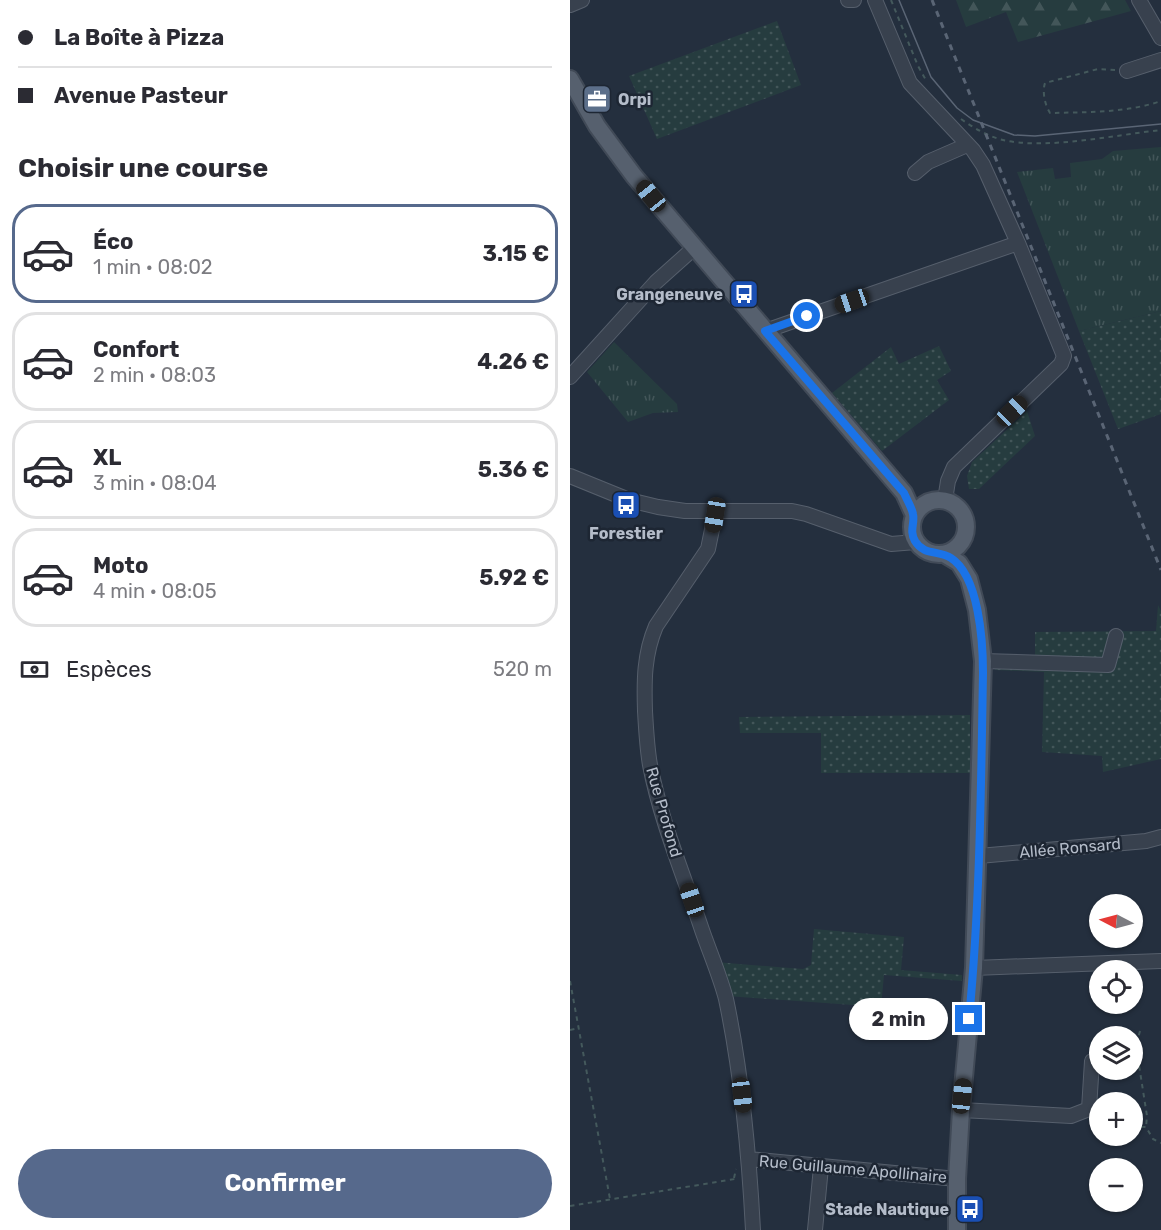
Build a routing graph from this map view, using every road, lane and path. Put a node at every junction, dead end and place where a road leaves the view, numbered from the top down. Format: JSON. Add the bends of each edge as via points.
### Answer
{"nodes":[{"id":1,"x":582,"y":0,"type":"edge"},
{"id":2,"x":848,"y":0,"type":"edge"},
{"id":3,"x":854,"y":0,"type":"edge"},
{"id":4,"x":875,"y":0,"type":"edge"},
{"id":5,"x":891,"y":0,"type":"edge"},
{"id":6,"x":1139,"y":0,"type":"edge"},
{"id":7,"x":570,"y":4,"type":"edge"},
{"id":8,"x":1161,"y":38,"type":"edge"},
{"id":9,"x":1161,"y":60,"type":"edge"},
{"id":10,"x":1127,"y":71,"type":"joint"},
{"id":11,"x":570,"y":80,"type":"edge"},
{"id":12,"x":929,"y":86,"type":"dead end"},
{"id":13,"x":1161,"y":101,"type":"edge"},
{"id":14,"x":960,"y":118,"type":"dead end"},
{"id":15,"x":1161,"y":130,"type":"edge"},
{"id":16,"x":967,"y":144,"type":"junction"},
{"id":17,"x":915,"y":173,"type":"dead end"},
{"id":18,"x":1018,"y":243,"type":"junction"},
{"id":19,"x":694,"y":248,"type":"junction"},
{"id":20,"x":765,"y":331,"type":"junction"},
{"id":21,"x":570,"y":377,"type":"edge"},
{"id":22,"x":570,"y":476,"type":"edge"},
{"id":23,"x":945,"y":500,"type":"junction"},
{"id":24,"x":919,"y":509,"type":"junction"},
{"id":25,"x":716,"y":510,"type":"junction"},
{"id":26,"x":962,"y":540,"type":"junction"},
{"id":27,"x":916,"y":542,"type":"junction"},
{"id":28,"x":944,"y":554,"type":"junction"},
{"id":29,"x":1116,"y":636,"type":"dead end"},
{"id":30,"x":983,"y":656,"type":"junction"},
{"id":31,"x":1161,"y":837,"type":"edge"},
{"id":32,"x":979,"y":856,"type":"junction"},
{"id":33,"x":1161,"y":961,"type":"edge"},
{"id":34,"x":974,"y":968,"type":"junction"},
{"id":35,"x":570,"y":981,"type":"edge"},
{"id":36,"x":579,"y":1028,"type":"junction"},
{"id":37,"x":570,"y":1030,"type":"edge"},
{"id":38,"x":1091,"y":1080,"type":"edge"},
{"id":39,"x":1141,"y":1080,"type":"edge"},
{"id":40,"x":961,"y":1110,"type":"junction"},
{"id":41,"x":1143,"y":1127,"type":"edge"},
{"id":42,"x":1146,"y":1127,"type":"junction"},
{"id":43,"x":1161,"y":1143,"type":"edge"},
{"id":44,"x":743,"y":1162,"type":"junction"},
{"id":45,"x":821,"y":1167,"type":"junction"},
{"id":46,"x":734,"y":1178,"type":"junction"},
{"id":47,"x":957,"y":1179,"type":"junction"},
{"id":48,"x":740,"y":1184,"type":"dead end"},
{"id":49,"x":610,"y":1199,"type":"junction"},
{"id":50,"x":570,"y":1206,"type":"edge"},
{"id":51,"x":753,"y":1230,"type":"edge"},
{"id":52,"x":815,"y":1230,"type":"edge"},
{"id":53,"x":957,"y":1230,"type":"edge"}],
"edges":[{"from":1,"to":7,"type":"street"},
{"from":2,"to":3,"type":"street"},
{"from":4,"to":16,"type":"street","via":[[910,83]]},
{"from":5,"to":12,"type":"path"},
{"from":6,"to":8,"type":"street"},
{"from":9,"to":10,"type":"street"},
{"from":10,"to":13,"type":"path","via":[[1098,69],[1045,83],[1043,90],[1050,113],[1100,112]]},
{"from":11,"to":19,"type":"main road","via":[[597,126]]},
{"from":14,"to":15,"type":"path","via":[[976,130],[1002,140],[1025,143]]},
{"from":16,"to":17,"type":"street","via":[[928,162]]},
{"from":16,"to":18,"type":"street","via":[[983,165]]},
{"from":18,"to":20,"type":"street"},
{"from":18,"to":23,"type":"street","via":[[1064,356],[1061,364],[954,467]]},
{"from":19,"to":20,"type":"main road"},
{"from":19,"to":21,"type":"street","via":[[657,282]]},
{"from":20,"to":24,"type":"main road"},
{"from":22,"to":25,"type":"street","via":[[629,500],[658,507]]},
{"from":23,"to":24,"type":"main road","via":[[931,500]]},
{"from":23,"to":26,"type":"main road","via":[[961,510],[965,518]]},
{"from":24,"to":27,"type":"main road","via":[[911,524]]},
{"from":25,"to":27,"type":"street","via":[[792,511],[891,544]]},
{"from":25,"to":44,"type":"street","name":"Rue Profond","via":[[708,549],[651,637],[644,679],[650,764],[671,840],[725,997],[739,1074]]},
{"from":26,"to":28,"type":"main road"},
{"from":26,"to":30,"type":"main road","via":[[983,609]]},
{"from":27,"to":28,"type":"main road","via":[[930,553]]},
{"from":28,"to":30,"type":"main road","via":[[959,563],[969,579]]},
{"from":29,"to":30,"type":"street","via":[[1107,665]]},
{"from":30,"to":32,"type":"main road"},
{"from":31,"to":32,"type":"street","name":"Allée Ronsard"},
{"from":32,"to":34,"type":"main road"},
{"from":33,"to":34,"type":"street"},
{"from":34,"to":40,"type":"main road"},
{"from":35,"to":36,"type":"path"},
{"from":36,"to":37,"type":"path"},
{"from":36,"to":49,"type":"path"},
{"from":38,"to":40,"type":"street","via":[[1089,1108],[1071,1116]]},
{"from":39,"to":42,"type":"path"},
{"from":40,"to":47,"type":"main road"},
{"from":41,"to":42,"type":"path"},
{"from":42,"to":43,"type":"path","via":[[1153,1139]]},
{"from":44,"to":45,"type":"street","name":"Rue Guillaume Apollinaire"},
{"from":44,"to":46,"type":"path"},
{"from":44,"to":51,"type":"street","name":"Rue Profond"},
{"from":45,"to":47,"type":"street","name":"Rue Guillaume Apollinaire"},
{"from":45,"to":52,"type":"street"},
{"from":46,"to":48,"type":"path"},
{"from":46,"to":49,"type":"path"},
{"from":47,"to":53,"type":"main road"},
{"from":49,"to":50,"type":"path"}]}
